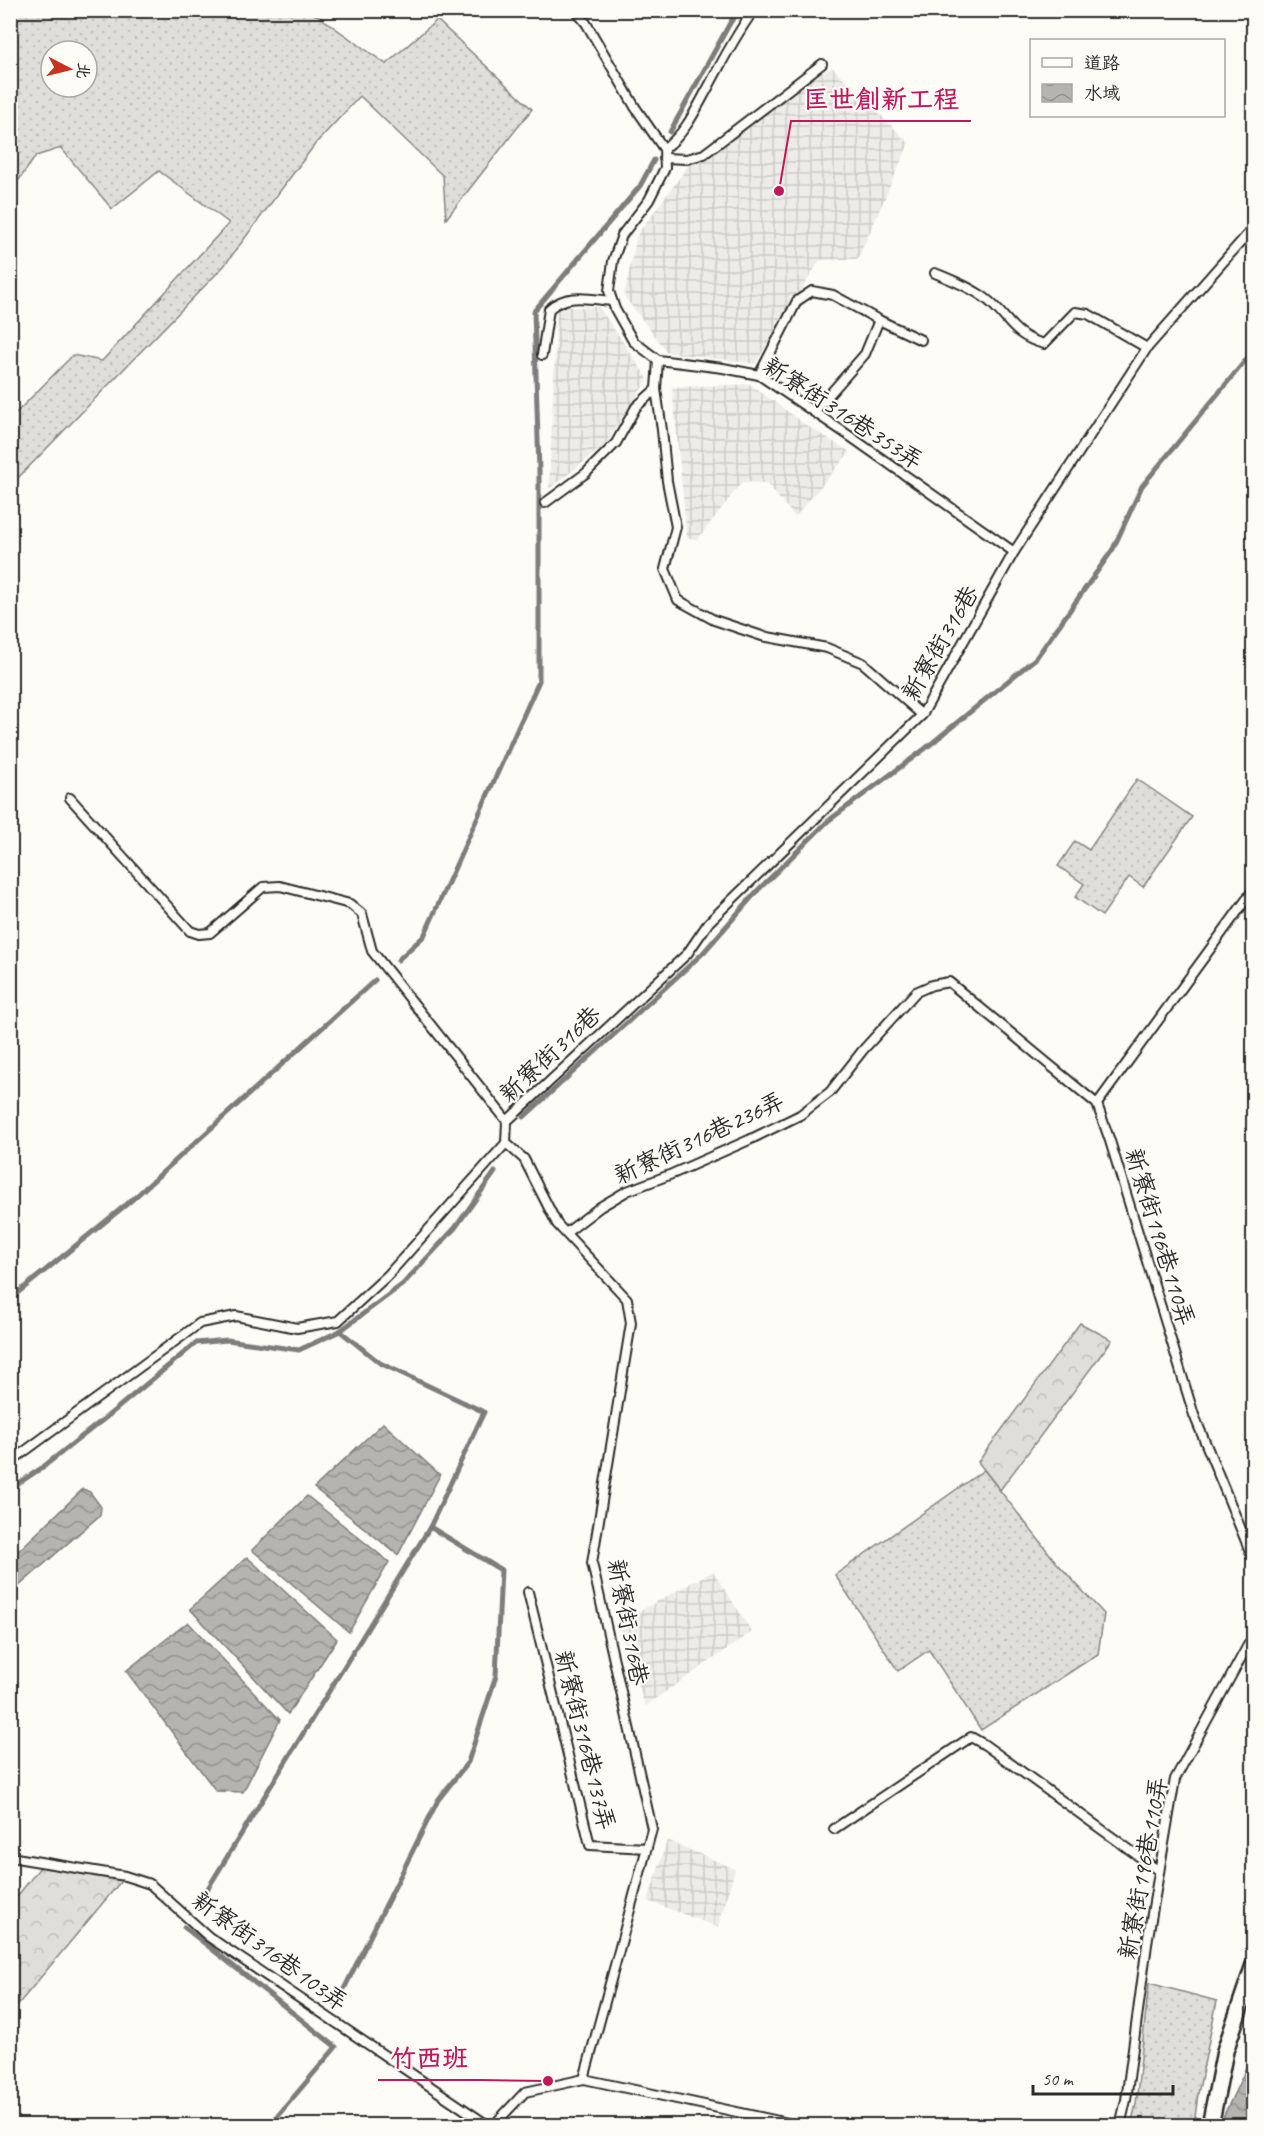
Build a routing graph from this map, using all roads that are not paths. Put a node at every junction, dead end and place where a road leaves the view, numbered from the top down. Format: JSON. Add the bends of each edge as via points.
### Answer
{"nodes":[{"id":1,"x":574,"y":10,"type":"edge"},
{"id":2,"x":754,"y":10,"type":"edge"},
{"id":3,"x":822,"y":64,"type":"dead end"},
{"id":4,"x":664,"y":149,"type":"junction"},
{"id":5,"x":664,"y":158,"type":"junction"},
{"id":6,"x":1254,"y":227,"type":"edge"},
{"id":7,"x":934,"y":273,"type":"dead end"},
{"id":8,"x":612,"y":301,"type":"junction"},
{"id":9,"x":879,"y":320,"type":"junction"},
{"id":10,"x":921,"y":340,"type":"dead end"},
{"id":11,"x":1147,"y":348,"type":"junction"},
{"id":12,"x":542,"y":355,"type":"dead end"},
{"id":13,"x":658,"y":360,"type":"junction"},
{"id":14,"x":759,"y":375,"type":"junction"},
{"id":15,"x":656,"y":389,"type":"junction"},
{"id":16,"x":814,"y":412,"type":"junction"},
{"id":17,"x":545,"y":502,"type":"dead end"},
{"id":18,"x":1014,"y":552,"type":"junction"},
{"id":19,"x":922,"y":716,"type":"junction"},
{"id":20,"x":70,"y":798,"type":"dead end"},
{"id":21,"x":1254,"y":889,"type":"edge"},
{"id":22,"x":1097,"y":1104,"type":"junction"},
{"id":23,"x":507,"y":1121,"type":"junction"},
{"id":24,"x":506,"y":1143,"type":"junction"},
{"id":25,"x":566,"y":1233,"type":"junction"},
{"id":26,"x":10,"y":1462,"type":"edge"},
{"id":27,"x":1254,"y":1561,"type":"edge"},
{"id":28,"x":528,"y":1592,"type":"dead end"},
{"id":29,"x":1254,"y":1634,"type":"edge"},
{"id":30,"x":834,"y":1828,"type":"dead end"},
{"id":31,"x":647,"y":1848,"type":"junction"},
{"id":32,"x":10,"y":1857,"type":"edge"},
{"id":33,"x":1159,"y":1871,"type":"junction"},
{"id":34,"x":1254,"y":1965,"type":"edge"},
{"id":35,"x":584,"y":2079,"type":"junction"},
{"id":36,"x":489,"y":2126,"type":"edge"},
{"id":37,"x":493,"y":2126,"type":"edge"},
{"id":38,"x":802,"y":2126,"type":"edge"},
{"id":39,"x":1120,"y":2126,"type":"edge"},
{"id":40,"x":1210,"y":2126,"type":"edge"}],
"edges":[{"from":1,"to":4,"type":"lane","via":[[586,23]]},
{"from":2,"to":4,"type":"lane","via":[[688,124],[677,140]]},
{"from":3,"to":5,"type":"lane","via":[[704,154],[687,159]]},
{"from":4,"to":5,"type":"lane"},
{"from":5,"to":8,"type":"lane","via":[[665,168],[649,200],[622,235],[613,261],[609,291]]},
{"from":6,"to":11,"type":"lane","name":"新寮街316巷"},
{"from":7,"to":11,"type":"lane","via":[[987,299],[1027,339],[1044,344],[1075,312],[1088,314]]},
{"from":8,"to":12,"type":"lane","via":[[570,297],[558,301],[549,309]]},
{"from":8,"to":13,"type":"lane","via":[[633,341]]},
{"from":9,"to":10,"type":"lane"},
{"from":9,"to":14,"type":"lane","via":[[833,295],[812,291],[797,301]]},
{"from":9,"to":16,"type":"lane","via":[[865,354]]},
{"from":11,"to":18,"type":"lane","name":"新寮街316巷"},
{"from":13,"to":14,"type":"lane","name":"新寮街316巷353弄"},
{"from":13,"to":15,"type":"lane"},
{"from":14,"to":16,"type":"lane","name":"新寮街316巷353弄"},
{"from":15,"to":17,"type":"lane","via":[[636,407],[616,442],[586,472]]},
{"from":15,"to":19,"type":"lane","via":[[676,527],[665,569],[678,600],[714,620],[762,636],[826,648],[863,663]]},
{"from":16,"to":18,"type":"lane","name":"新寮街316巷353弄"},
{"from":18,"to":19,"type":"lane","name":"新寮街316巷"},
{"from":19,"to":23,"type":"lane","name":"新寮街316巷","via":[[709,922],[687,954]]},
{"from":20,"to":23,"type":"lane","via":[[190,931],[210,933],[263,886],[280,886],[350,904],[362,914],[372,951]]},
{"from":21,"to":22,"type":"lane"},
{"from":22,"to":25,"type":"lane","name":"新寮街316巷236弄","via":[[949,982],[932,985],[916,992],[830,1092],[800,1115],[627,1191]]},
{"from":22,"to":27,"type":"lane","name":"新寮街196巷110弄","via":[[1194,1415]]},
{"from":23,"to":24,"type":"lane","name":"新寮街316巷"},
{"from":24,"to":25,"type":"lane","name":"新寮街316巷","via":[[524,1159],[557,1224]]},
{"from":24,"to":26,"type":"lane","via":[[388,1275],[338,1321],[297,1328],[236,1316],[200,1323]]},
{"from":25,"to":31,"type":"lane","name":"新寮街316巷","via":[[627,1299],[631,1323],[592,1563],[652,1829]]},
{"from":28,"to":31,"type":"lane","name":"新寮街316巷137弄","via":[[590,1845]]},
{"from":29,"to":33,"type":"lane","name":"新寮街196巷110弄","via":[[1175,1779]]},
{"from":30,"to":33,"type":"lane","via":[[971,1737]]},
{"from":31,"to":35,"type":"lane","name":"新寮街316巷"},
{"from":32,"to":36,"type":"lane","name":"新寮街316巷103弄","via":[[125,1876],[150,1884],[209,1937]]},
{"from":33,"to":39,"type":"lane","name":"新寮街196巷110弄"},
{"from":34,"to":40,"type":"street","via":[[1225,2051]]},
{"from":35,"to":37,"type":"lane","via":[[525,2092]]},
{"from":35,"to":38,"type":"lane"}]}
